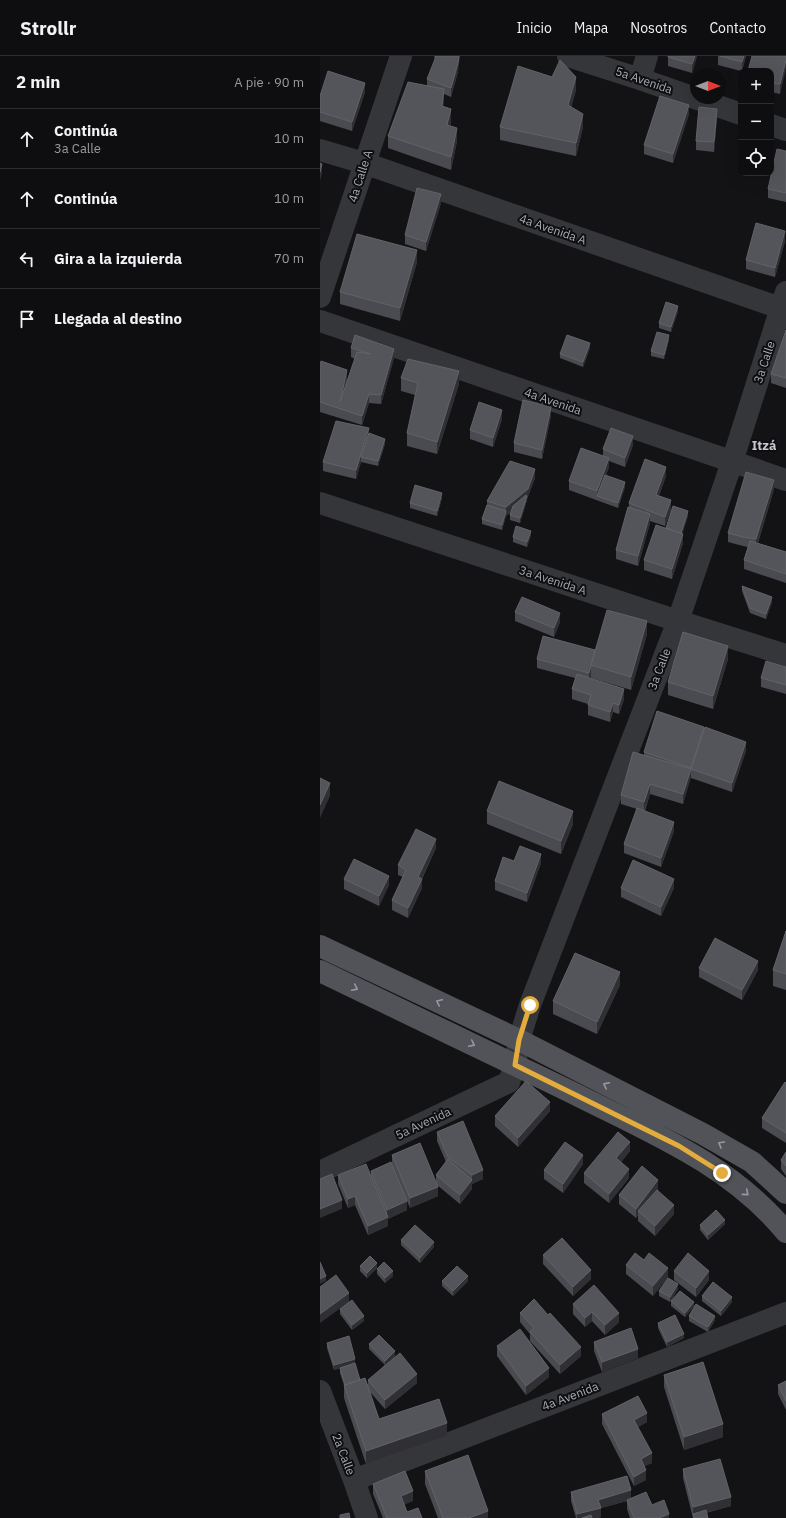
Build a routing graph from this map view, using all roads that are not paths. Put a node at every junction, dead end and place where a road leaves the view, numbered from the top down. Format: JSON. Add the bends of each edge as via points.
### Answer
{"nodes":[{"id":1,"x":401,"y":56,"type":"edge"},
{"id":2,"x":568,"y":56,"type":"edge"},
{"id":3,"x":647,"y":56,"type":"edge"},
{"id":4,"x":640,"y":79,"type":"junction"},
{"id":5,"x":738,"y":113,"type":"edge"},
{"id":6,"x":774,"y":126,"type":"edge"},
{"id":7,"x":786,"y":130,"type":"edge"},
{"id":8,"x":320,"y":150,"type":"edge"},
{"id":9,"x":364,"y":164,"type":"junction"},
{"id":10,"x":320,"y":297,"type":"edge"},
{"id":11,"x":784,"y":303,"type":"edge"},
{"id":12,"x":320,"y":321,"type":"edge"},
{"id":13,"x":732,"y":462,"type":"junction"},
{"id":14,"x":786,"y":480,"type":"edge"},
{"id":15,"x":320,"y":503,"type":"edge"},
{"id":16,"x":678,"y":621,"type":"junction"},
{"id":17,"x":786,"y":655,"type":"edge"},
{"id":18,"x":320,"y":946,"type":"edge"},
{"id":19,"x":320,"y":971,"type":"edge"},
{"id":20,"x":519,"y":1040,"type":"junction"},
{"id":21,"x":515,"y":1065,"type":"junction"},
{"id":22,"x":320,"y":1172,"type":"edge"},
{"id":23,"x":786,"y":1193,"type":"edge"},
{"id":24,"x":786,"y":1232,"type":"edge"},
{"id":25,"x":786,"y":1313,"type":"edge"},
{"id":26,"x":320,"y":1391,"type":"edge"},
{"id":27,"x":354,"y":1480,"type":"junction"},
{"id":28,"x":367,"y":1518,"type":"edge"}],
"edges":[{"from":1,"to":9,"type":"street","name":"4a Calle A"},
{"from":2,"to":4,"type":"street","name":"5a Avenida"},
{"from":3,"to":4,"type":"street"},
{"from":4,"to":5,"type":"street","name":"5a Avenida"},
{"from":6,"to":7,"type":"street"},
{"from":8,"to":9,"type":"street","name":"4a Avenida A"},
{"from":9,"to":10,"type":"street","name":"4a Calle A"},
{"from":9,"to":11,"type":"street","name":"4a Avenida A"},
{"from":11,"to":13,"type":"street","name":"3a Calle"},
{"from":12,"to":13,"type":"street","name":"4a Avenida"},
{"from":13,"to":14,"type":"street","name":"4a Avenida"},
{"from":13,"to":16,"type":"street","name":"3a Calle"},
{"from":15,"to":16,"type":"street","name":"3a Avenida A"},
{"from":16,"to":17,"type":"street","name":"3a Avenida A"},
{"from":16,"to":20,"type":"street","name":"3a Calle","via":[[533,997]]},
{"from":20,"to":18,"type":"main road","one_way":true},
{"from":19,"to":21,"type":"main road","one_way":true},
{"from":20,"to":21,"type":"street","name":"3a Calle"},
{"from":23,"to":20,"type":"main road","one_way":true,"via":[[752,1162]]},
{"from":21,"to":22,"type":"street","name":"5a Avenida","via":[[509,1082]]},
{"from":21,"to":24,"type":"main road","one_way":true,"via":[[679,1146],[722,1173],[771,1214]]},
{"from":25,"to":27,"type":"street","name":"4a Avenida"},
{"from":26,"to":27,"type":"street","name":"2a Calle"},
{"from":27,"to":28,"type":"street","name":"2a Calle"}]}
